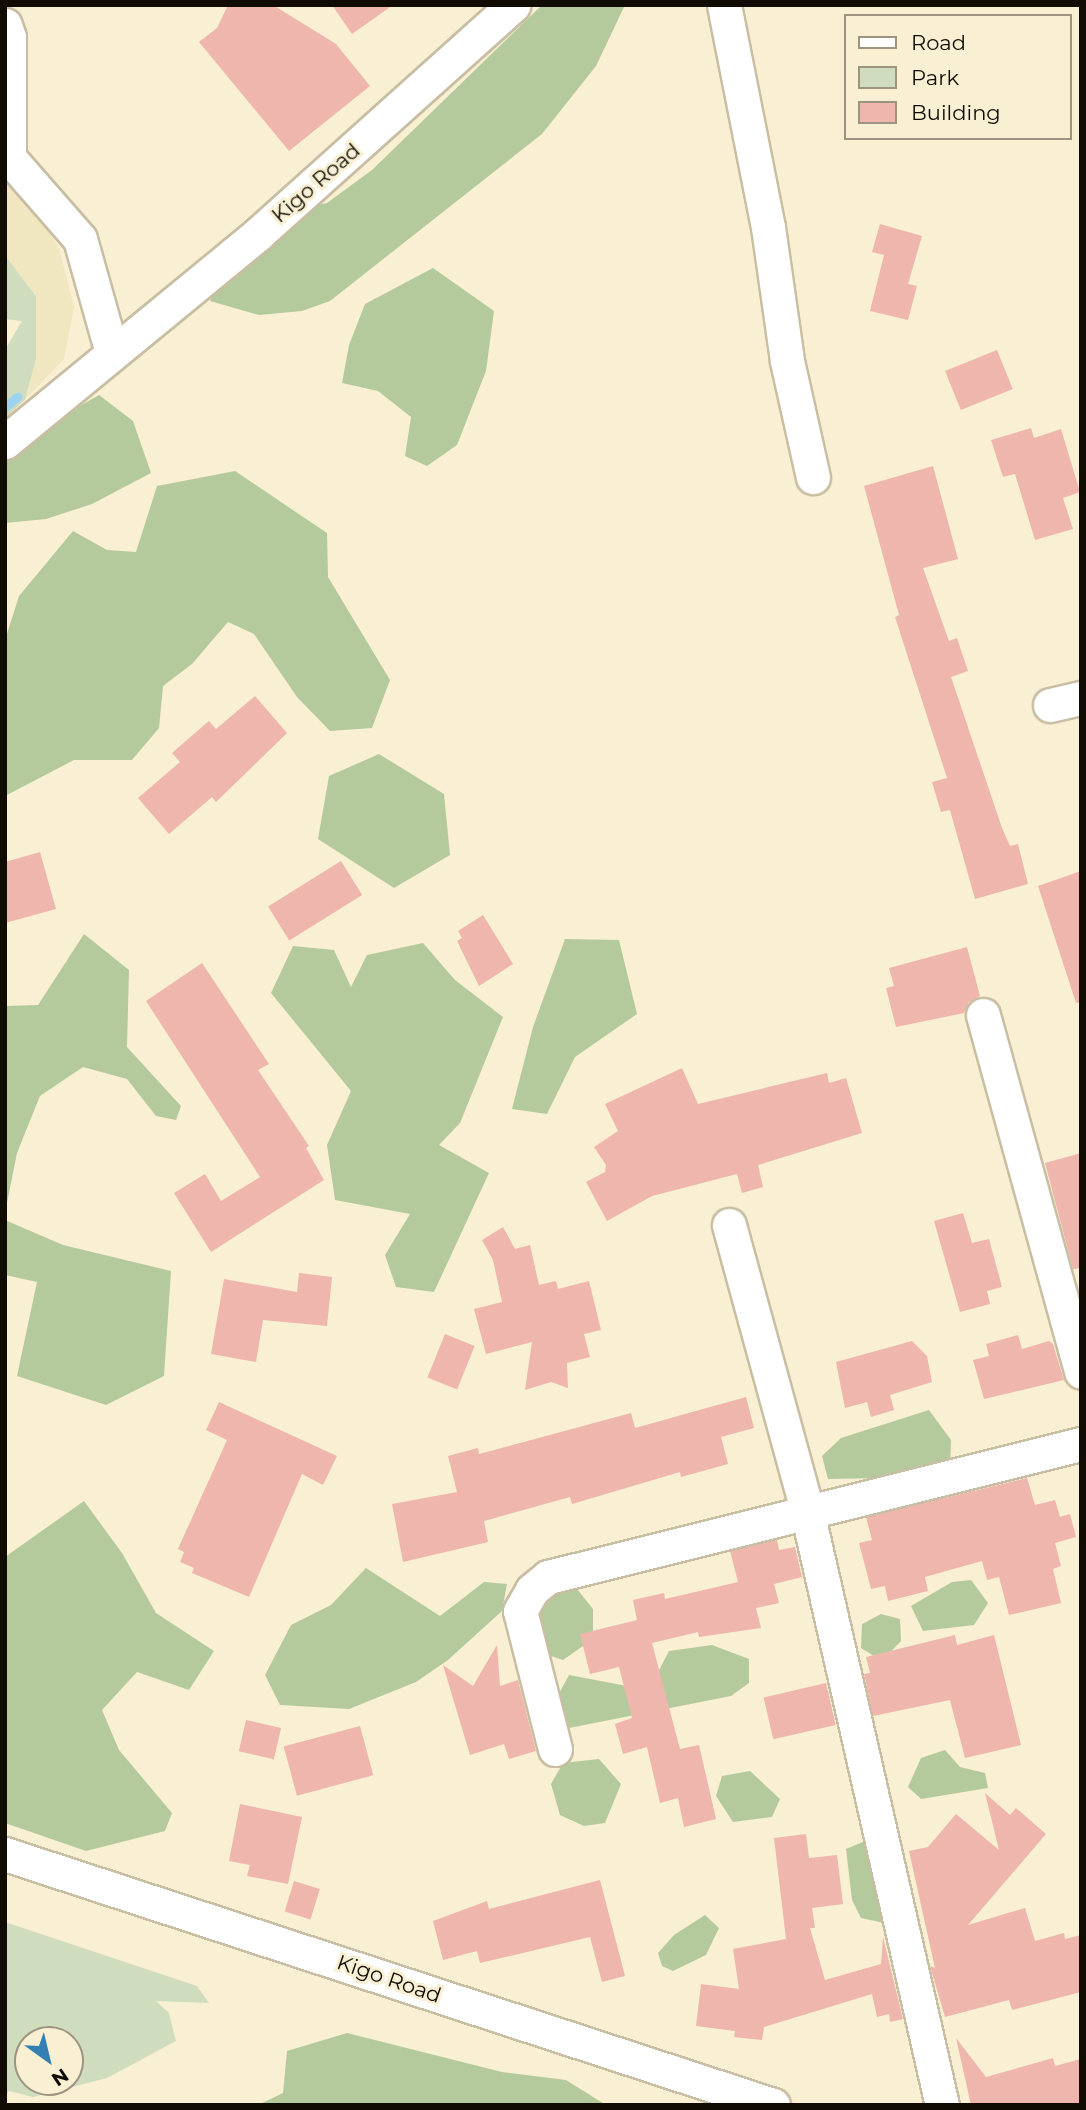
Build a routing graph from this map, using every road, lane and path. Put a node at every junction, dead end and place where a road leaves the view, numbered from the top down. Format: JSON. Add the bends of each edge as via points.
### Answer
{"nodes":[{"id":1,"x":513,"y":5,"type":"edge"},
{"id":2,"x":724,"y":5,"type":"edge"},
{"id":3,"x":5,"y":25,"type":"edge"},
{"id":4,"x":7,"y":154,"type":"edge"},
{"id":5,"x":112,"y":353,"type":"junction"},
{"id":6,"x":5,"y":442,"type":"edge"},
{"id":7,"x":813,"y":477,"type":"dead end"},
{"id":8,"x":983,"y":1015,"type":"dead end"},
{"id":9,"x":729,"y":1225,"type":"dead end"},
{"id":10,"x":1081,"y":1372,"type":"edge"},
{"id":11,"x":1081,"y":1444,"type":"edge"},
{"id":12,"x":807,"y":1511,"type":"junction"},
{"id":13,"x":555,"y":1749,"type":"dead end"},
{"id":14,"x":5,"y":1854,"type":"edge"},
{"id":15,"x":773,"y":2105,"type":"edge"},
{"id":16,"x":942,"y":2105,"type":"edge"}],
"edges":[{"from":1,"to":5,"type":"street","name":"Kigo Road","via":[[258,234]]},
{"from":2,"to":7,"type":"street"},
{"from":3,"to":4,"type":"street","via":[[9,37]]},
{"from":4,"to":5,"type":"street","via":[[80,239]]},
{"from":5,"to":6,"type":"street","name":"Kigo Road"},
{"from":8,"to":10,"type":"street"},
{"from":9,"to":12,"type":"street"},
{"from":11,"to":12,"type":"street"},
{"from":12,"to":13,"type":"street","via":[[548,1577],[532,1590],[520,1611]]},
{"from":12,"to":16,"type":"street"},
{"from":14,"to":15,"type":"street","name":"Kigo Road"}]}
